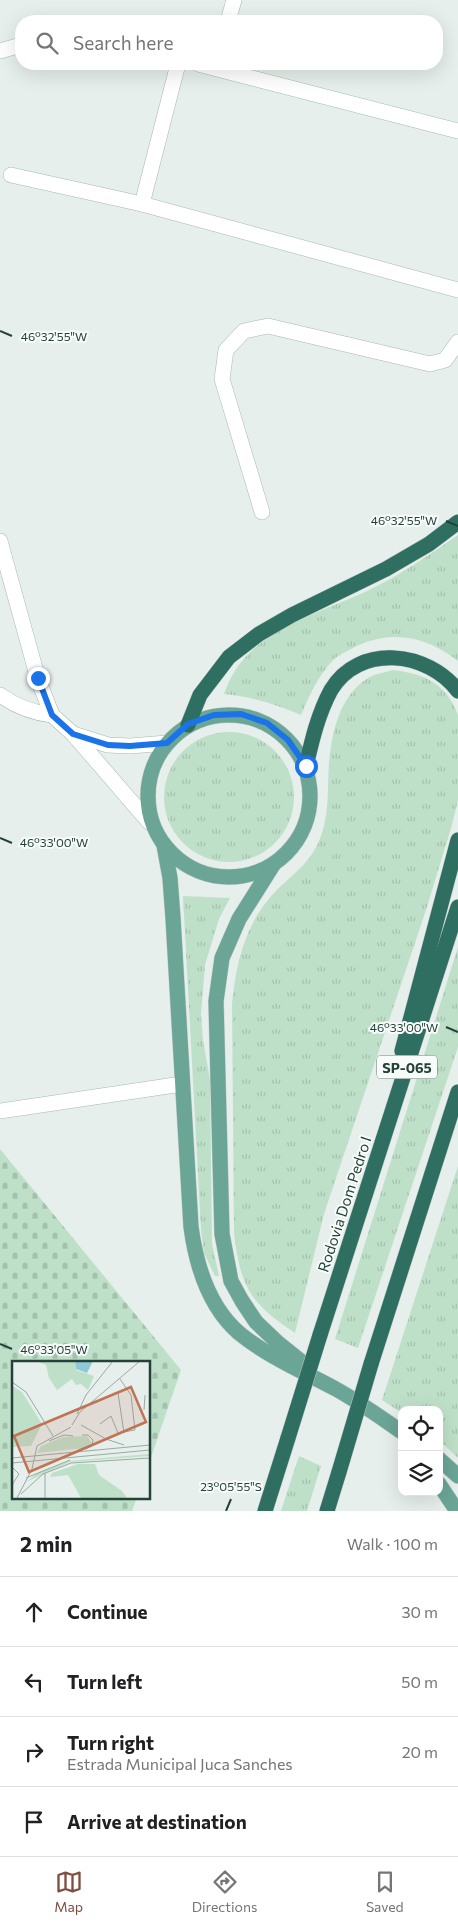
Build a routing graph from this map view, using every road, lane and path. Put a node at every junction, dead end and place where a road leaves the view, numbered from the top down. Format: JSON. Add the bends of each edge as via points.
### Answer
{"nodes":[{"id":1,"x":234,"y":0,"type":"edge"},
{"id":2,"x":230,"y":15,"type":"edge"},
{"id":3,"x":15,"y":47,"type":"edge"},
{"id":4,"x":0,"y":51,"type":"edge"},
{"id":5,"x":176,"y":70,"type":"edge"},
{"id":6,"x":231,"y":70,"type":"edge"},
{"id":7,"x":458,"y":131,"type":"edge"},
{"id":8,"x":11,"y":175,"type":"dead end"},
{"id":9,"x":142,"y":204,"type":"junction"},
{"id":10,"x":458,"y":290,"type":"edge"},
{"id":11,"x":458,"y":342,"type":"edge"},
{"id":12,"x":262,"y":512,"type":"dead end"},
{"id":13,"x":458,"y":522,"type":"edge"},
{"id":14,"x":0,"y":540,"type":"edge"},
{"id":15,"x":458,"y":691,"type":"edge"},
{"id":16,"x":0,"y":695,"type":"edge"},
{"id":17,"x":52,"y":715,"type":"junction"},
{"id":18,"x":188,"y":724,"type":"junction"},
{"id":19,"x":73,"y":734,"type":"junction"},
{"id":20,"x":167,"y":743,"type":"junction"},
{"id":21,"x":306,"y":766,"type":"junction"},
{"id":22,"x":150,"y":822,"type":"junction"},
{"id":23,"x":458,"y":840,"type":"edge"},
{"id":24,"x":164,"y":845,"type":"junction"},
{"id":25,"x":273,"y":865,"type":"junction"},
{"id":26,"x":458,"y":907,"type":"edge"},
{"id":27,"x":182,"y":1084,"type":"junction"},
{"id":28,"x":458,"y":1092,"type":"edge"},
{"id":29,"x":0,"y":1112,"type":"edge"},
{"id":30,"x":355,"y":1227,"type":"junction"},
{"id":31,"x":338,"y":1390,"type":"junction"},
{"id":32,"x":385,"y":1420,"type":"junction"},
{"id":33,"x":398,"y":1429,"type":"edge"},
{"id":34,"x":398,"y":1435,"type":"edge"},
{"id":35,"x":443,"y":1463,"type":"edge"},
{"id":36,"x":458,"y":1476,"type":"edge"},
{"id":37,"x":443,"y":1490,"type":"edge"},
{"id":38,"x":265,"y":1511,"type":"edge"},
{"id":39,"x":326,"y":1511,"type":"edge"},
{"id":40,"x":457,"y":1511,"type":"edge"}],
"edges":[{"from":1,"to":2,"type":"street"},
{"from":3,"to":4,"type":"street"},
{"from":5,"to":9,"type":"street"},
{"from":6,"to":7,"type":"street"},
{"from":8,"to":9,"type":"street"},
{"from":9,"to":10,"type":"street"},
{"from":11,"to":12,"type":"street","via":[[445,360],[430,364],[268,326],[244,331],[226,350],[222,379]]},
{"from":13,"to":18,"type":"highway","via":[[386,570],[259,634],[229,657],[200,695]]},
{"from":14,"to":17,"type":"street","via":[[38,678]]},
{"from":15,"to":21,"type":"highway","via":[[430,666],[406,658],[378,659],[352,668],[332,689],[317,721]]},
{"from":16,"to":17,"type":"street","via":[[15,706]]},
{"from":17,"to":19,"type":"street"},
{"from":18,"to":20,"type":"main road"},
{"from":18,"to":21,"type":"main road","via":[[214,715],[232,714],[267,723],[288,740]]},
{"from":19,"to":20,"type":"street","via":[[108,745]]},
{"from":19,"to":22,"type":"street"},
{"from":20,"to":22,"type":"main road","via":[[154,765],[148,792]]},
{"from":21,"to":25,"type":"main road","via":[[310,798],[304,827],[292,846]]},
{"from":22,"to":24,"type":"main road"},
{"from":23,"to":30,"type":"highway"},
{"from":24,"to":25,"type":"main road","via":[[180,863],[202,875],[226,879],[251,876]]},
{"from":24,"to":27,"type":"main road","via":[[170,878]]},
{"from":25,"to":31,"type":"main road","via":[[239,919],[222,958],[216,1001],[222,1234],[231,1281],[256,1322]]},
{"from":26,"to":30,"type":"highway","name":"Rodovia Dom Pedro I","number":"SP-065"},
{"from":27,"to":29,"type":"street"},
{"from":27,"to":31,"type":"main road","via":[[195,1254],[218,1308],[238,1332],[262,1350]]},
{"from":28,"to":39,"type":"highway","bridge":true},
{"from":30,"to":38,"type":"highway","name":"Rodovia Dom Pedro I","number":"SP-065","bridge":true},
{"from":31,"to":32,"type":"main road"},
{"from":32,"to":33,"type":"main road"},
{"from":32,"to":34,"type":"main road"},
{"from":35,"to":36,"type":"main road"},
{"from":37,"to":40,"type":"main road"}]}
